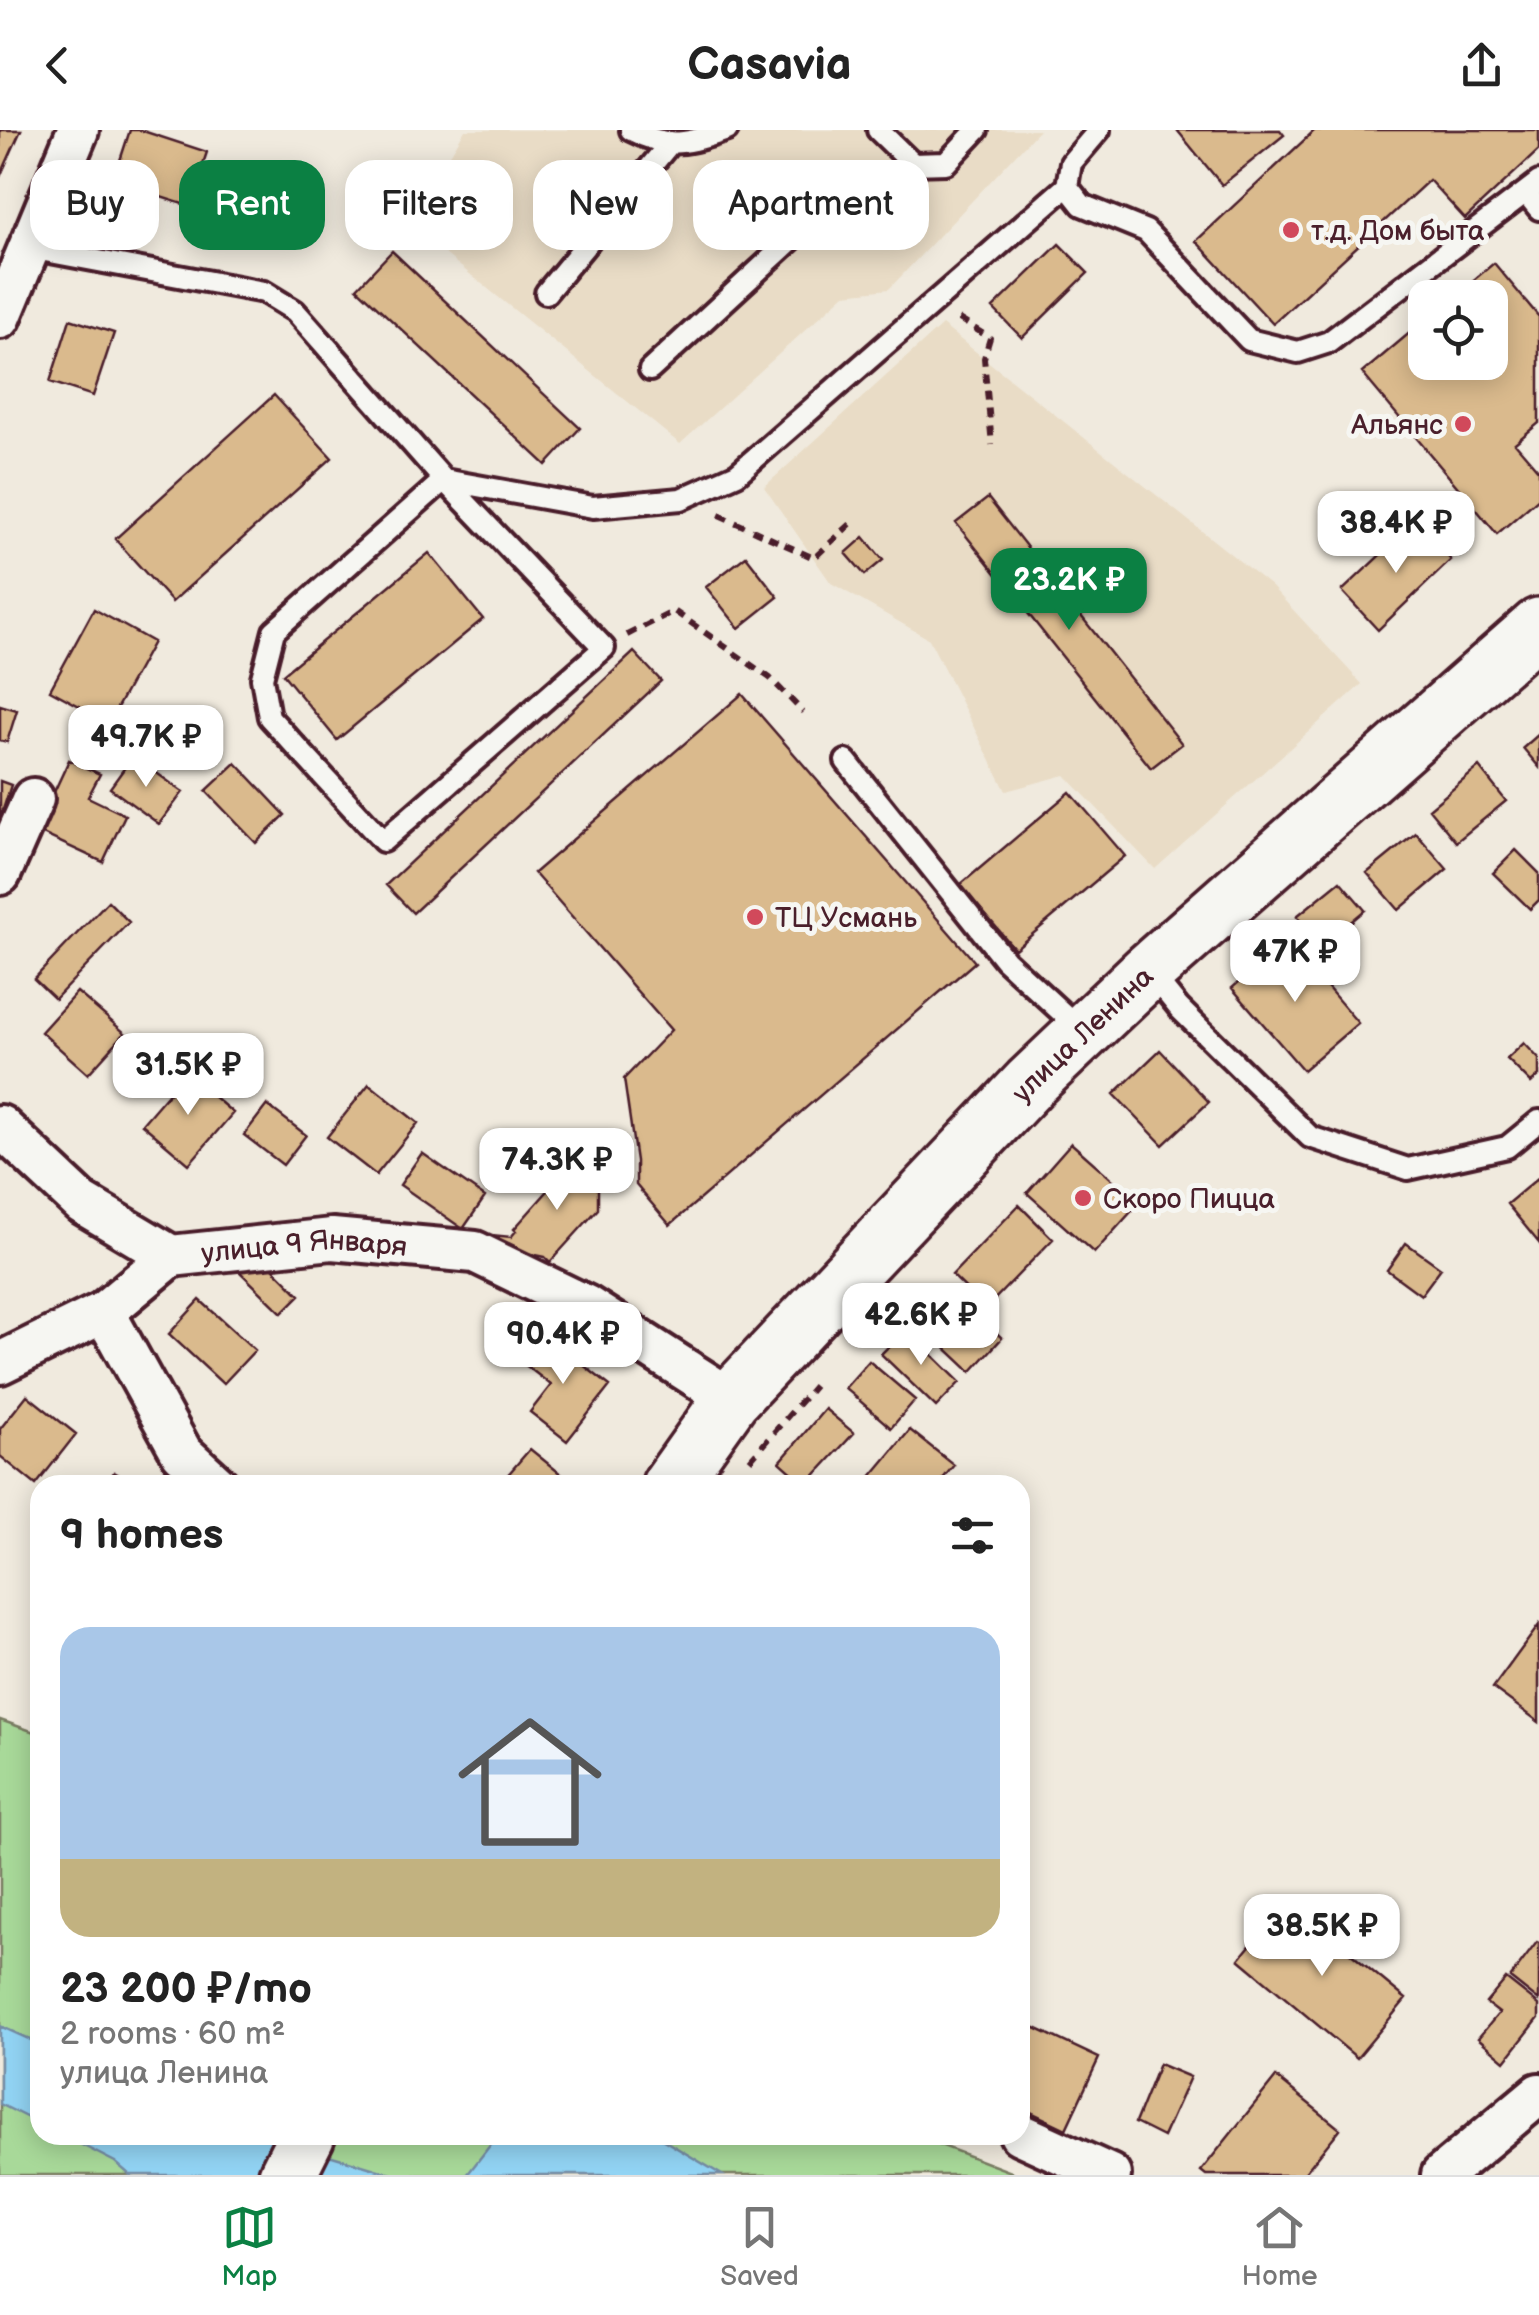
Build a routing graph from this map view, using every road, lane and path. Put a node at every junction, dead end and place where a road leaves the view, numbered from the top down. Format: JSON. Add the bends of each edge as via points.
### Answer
{"nodes":[{"id":1,"x":78,"y":130,"type":"edge"},
{"id":2,"x":631,"y":130,"type":"edge"},
{"id":3,"x":728,"y":130,"type":"edge"},
{"id":4,"x":878,"y":130,"type":"edge"},
{"id":5,"x":977,"y":130,"type":"edge"},
{"id":6,"x":1100,"y":130,"type":"edge"},
{"id":7,"x":671,"y":142,"type":"junction"},
{"id":8,"x":910,"y":160,"type":"edge"},
{"id":9,"x":929,"y":163,"type":"edge"},
{"id":10,"x":1067,"y":186,"type":"junction"},
{"id":11,"x":1535,"y":195,"type":"edge"},
{"id":12,"x":29,"y":248,"type":"junction"},
{"id":13,"x":780,"y":250,"type":"edge"},
{"id":14,"x":546,"y":294,"type":"dead end"},
{"id":15,"x":932,"y":302,"type":"junction"},
{"id":16,"x":0,"y":318,"type":"edge"},
{"id":17,"x":650,"y":370,"type":"dead end"},
{"id":18,"x":992,"y":445,"type":"dead end"},
{"id":19,"x":444,"y":480,"type":"junction"},
{"id":20,"x":681,"y":498,"type":"junction"},
{"id":21,"x":856,"y":518,"type":"dead end"},
{"id":22,"x":1539,"y":626,"type":"edge"},
{"id":23,"x":604,"y":648,"type":"junction"},
{"id":24,"x":803,"y":712,"type":"dead end"},
{"id":25,"x":846,"y":761,"type":"dead end"},
{"id":26,"x":33,"y":798,"type":"dead end"},
{"id":27,"x":0,"y":874,"type":"edge"},
{"id":28,"x":1148,"y":971,"type":"junction"},
{"id":29,"x":1084,"y":1032,"type":"junction"},
{"id":30,"x":1539,"y":1120,"type":"edge"},
{"id":31,"x":0,"y":1126,"type":"edge"},
{"id":32,"x":171,"y":1256,"type":"junction"},
{"id":33,"x":104,"y":1312,"type":"junction"},
{"id":34,"x":0,"y":1363,"type":"edge"},
{"id":35,"x":732,"y":1399,"type":"junction"},
{"id":36,"x":206,"y":1475,"type":"edge"},
{"id":37,"x":677,"y":1475,"type":"edge"},
{"id":38,"x":1538,"y":2095,"type":"edge"},
{"id":39,"x":1030,"y":2139,"type":"edge"},
{"id":40,"x":302,"y":2145,"type":"edge"},
{"id":41,"x":288,"y":2175,"type":"edge"},
{"id":42,"x":1110,"y":2175,"type":"edge"},
{"id":43,"x":1442,"y":2175,"type":"edge"}],
"edges":[{"from":1,"to":12,"type":"street"},
{"from":2,"to":7,"type":"lane"},
{"from":3,"to":7,"type":"lane"},
{"from":4,"to":8,"type":"lane"},
{"from":5,"to":9,"type":"lane","via":[[946,162]]},
{"from":6,"to":10,"type":"lane","via":[[1070,163]]},
{"from":7,"to":14,"type":"lane"},
{"from":10,"to":11,"type":"lane","via":[[1082,205],[1146,231],[1248,340],[1298,352],[1329,342]]},
{"from":10,"to":15,"type":"lane"},
{"from":12,"to":16,"type":"street"},
{"from":12,"to":19,"type":"lane","via":[[264,292],[295,312]]},
{"from":13,"to":17,"type":"lane"},
{"from":15,"to":18,"type":"path","via":[[990,338],[984,358]]},
{"from":15,"to":20,"type":"lane","via":[[737,474]]},
{"from":19,"to":20,"type":"lane","via":[[592,506]]},
{"from":19,"to":23,"type":"lane"},
{"from":19,"to":23,"type":"lane","via":[[274,631],[262,678],[269,717],[383,841]]},
{"from":20,"to":21,"type":"path","via":[[814,558]]},
{"from":22,"to":28,"type":"main road","name":"улица Ленина"},
{"from":23,"to":24,"type":"path","via":[[674,611],[770,678]]},
{"from":25,"to":29,"type":"lane","via":[[1005,960]]},
{"from":26,"to":27,"type":"street"},
{"from":28,"to":29,"type":"main road","name":"улица Ленина"},
{"from":28,"to":30,"type":"lane","via":[[1310,1136],[1408,1169],[1508,1147]]},
{"from":29,"to":35,"type":"main road","name":"улица Ленина"},
{"from":31,"to":32,"type":"street","name":"улица 9 Января","via":[[82,1203]]},
{"from":32,"to":33,"type":"street"},
{"from":32,"to":35,"type":"street","name":"улица 9 Января","via":[[332,1239],[474,1252],[586,1306]]},
{"from":33,"to":34,"type":"street"},
{"from":33,"to":36,"type":"street","via":[[182,1452]]},
{"from":35,"to":37,"type":"main road","name":"улица Ленина"},
{"from":38,"to":43,"type":"street"},
{"from":39,"to":42,"type":"street"},
{"from":40,"to":41,"type":"main road"}]}
